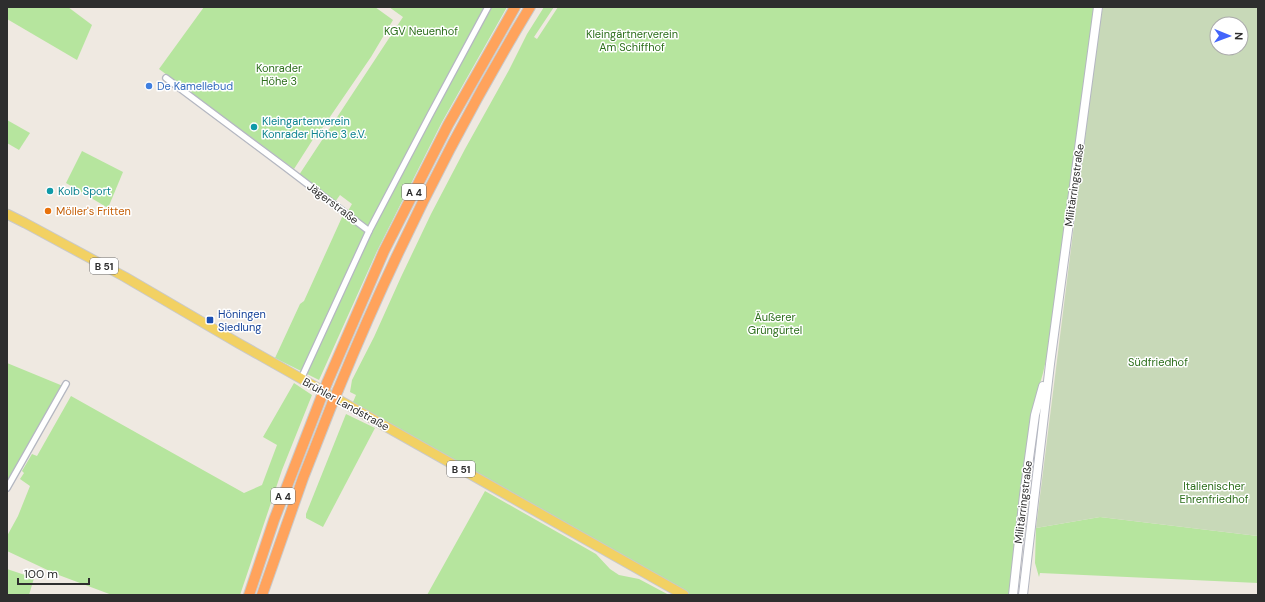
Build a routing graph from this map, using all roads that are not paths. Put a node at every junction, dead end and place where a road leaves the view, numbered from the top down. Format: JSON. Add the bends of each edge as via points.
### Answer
{"nodes":[{"id":1,"x":488,"y":7,"type":"edge"},
{"id":2,"x":515,"y":7,"type":"edge"},
{"id":3,"x":530,"y":7,"type":"edge"},
{"id":4,"x":1098,"y":7,"type":"edge"},
{"id":5,"x":166,"y":78,"type":"dead end"},
{"id":6,"x":7,"y":214,"type":"edge"},
{"id":7,"x":369,"y":231,"type":"junction"},
{"id":8,"x":1050,"y":364,"type":"junction"},
{"id":9,"x":301,"y":379,"type":"junction"},
{"id":10,"x":66,"y":384,"type":"dead end"},
{"id":11,"x":7,"y":488,"type":"edge"},
{"id":12,"x":249,"y":595,"type":"edge"},
{"id":13,"x":262,"y":595,"type":"edge"},
{"id":14,"x":684,"y":595,"type":"edge"},
{"id":15,"x":1013,"y":595,"type":"edge"},
{"id":16,"x":1023,"y":595,"type":"edge"}],
"edges":[{"from":1,"to":7,"type":"street"},
{"from":2,"to":12,"type":"highway","number":"A 4","bridge":true,"via":[[448,125],[384,251],[321,398],[274,520]]},
{"from":3,"to":13,"type":"highway","number":"A 4","bridge":true,"via":[[434,180],[370,315],[303,478]]},
{"from":4,"to":8,"type":"main road","name":"Militärringstraße"},
{"from":5,"to":7,"type":"street","name":"Jägerstraße"},
{"from":6,"to":9,"type":"main road","name":"Brühler Landstraße","number":"B 51","via":[[125,277]]},
{"from":7,"to":9,"type":"street","name":"Jägerstraße"},
{"from":8,"to":15,"type":"main road","name":"Militärringstraße","via":[[1035,415]]},
{"from":8,"to":16,"type":"main road","name":"Militärringstraße"},
{"from":9,"to":14,"type":"main road","name":"Brühler Landstraße","number":"B 51"},
{"from":10,"to":11,"type":"street"}]}
